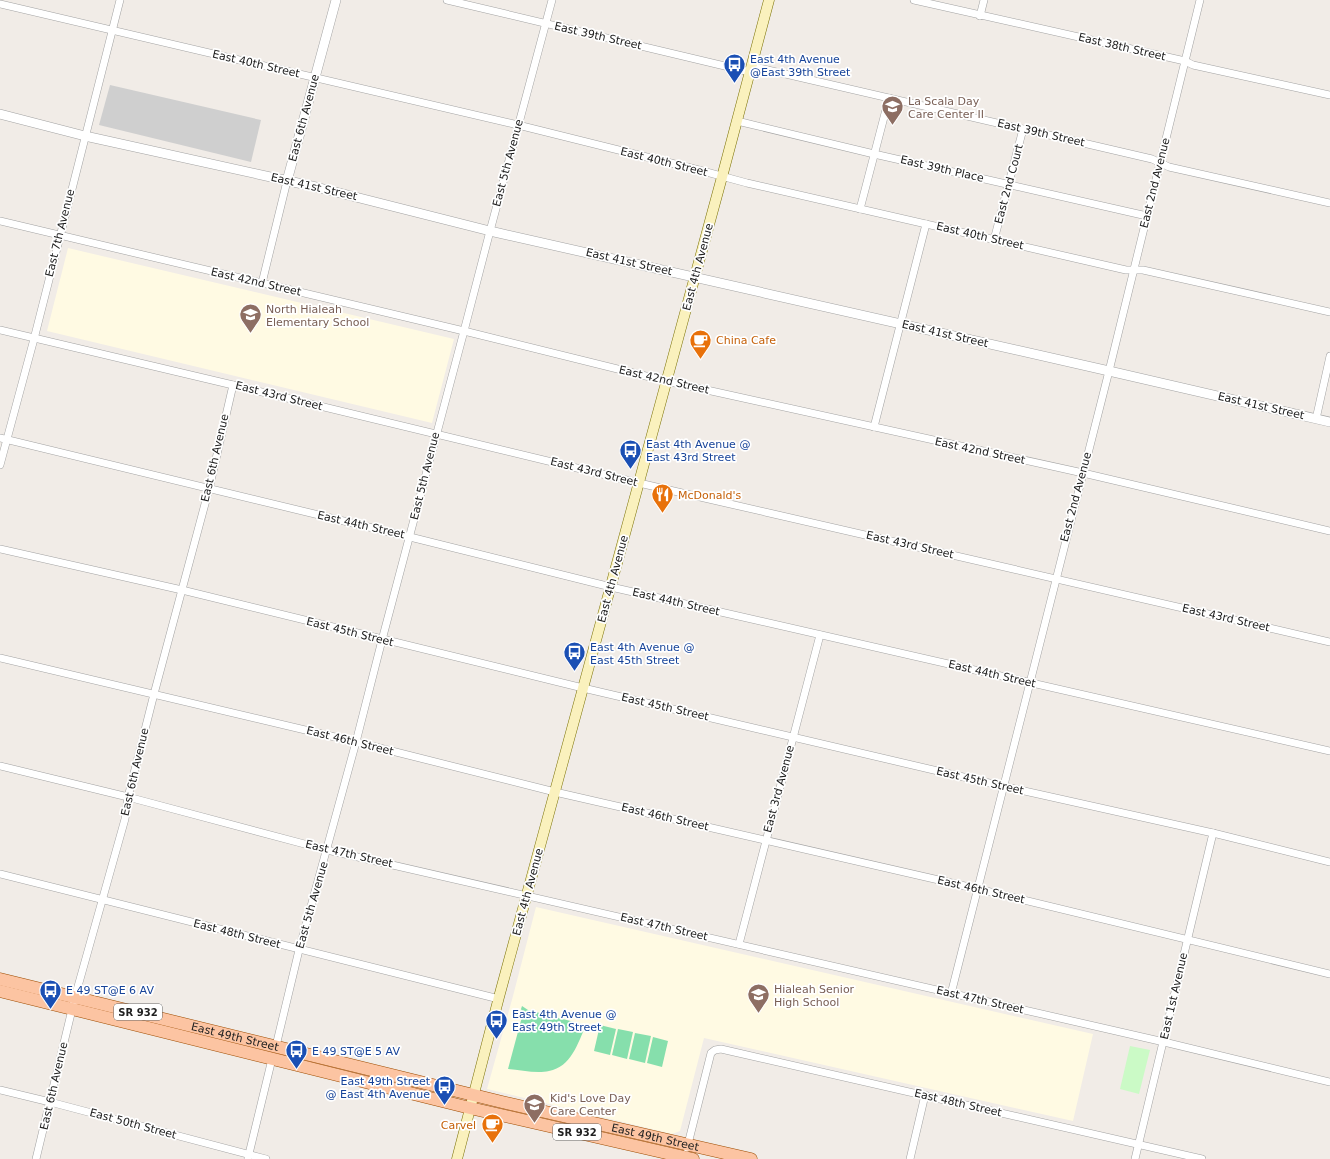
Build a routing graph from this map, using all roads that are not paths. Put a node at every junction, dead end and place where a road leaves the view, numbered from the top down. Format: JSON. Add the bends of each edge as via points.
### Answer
{"nodes":[{"id":1,"x":120,"y":0,"type":"edge"},
{"id":2,"x":336,"y":0,"type":"edge"},
{"id":3,"x":447,"y":0,"type":"edge"},
{"id":4,"x":552,"y":0,"type":"edge"},
{"id":5,"x":769,"y":0,"type":"edge"},
{"id":6,"x":914,"y":0,"type":"edge"},
{"id":7,"x":984,"y":0,"type":"edge"},
{"id":8,"x":1200,"y":0,"type":"edge"},
{"id":9,"x":0,"y":4,"type":"edge"},
{"id":10,"x":980,"y":16,"type":"junction"},
{"id":11,"x":546,"y":23,"type":"junction"},
{"id":12,"x":112,"y":31,"type":"junction"},
{"id":13,"x":1185,"y":61,"type":"junction"},
{"id":14,"x":751,"y":69,"type":"junction"},
{"id":15,"x":315,"y":78,"type":"junction"},
{"id":16,"x":1330,"y":95,"type":"edge"},
{"id":17,"x":890,"y":98,"type":"junction"},
{"id":18,"x":0,"y":114,"type":"edge"},
{"id":19,"x":737,"y":121,"type":"junction"},
{"id":20,"x":518,"y":125,"type":"junction"},
{"id":21,"x":1023,"y":129,"type":"junction"},
{"id":22,"x":85,"y":136,"type":"junction"},
{"id":23,"x":874,"y":154,"type":"junction"},
{"id":24,"x":1160,"y":164,"type":"junction"},
{"id":25,"x":722,"y":177,"type":"junction"},
{"id":26,"x":287,"y":181,"type":"junction"},
{"id":27,"x":1009,"y":185,"type":"junction"},
{"id":28,"x":1330,"y":203,"type":"edge"},
{"id":29,"x":860,"y":209,"type":"junction"},
{"id":30,"x":1147,"y":216,"type":"junction"},
{"id":31,"x":0,"y":220,"type":"edge"},
{"id":32,"x":926,"y":224,"type":"junction"},
{"id":33,"x":490,"y":230,"type":"junction"},
{"id":34,"x":59,"y":235,"type":"junction"},
{"id":35,"x":994,"y":240,"type":"junction"},
{"id":36,"x":1133,"y":269,"type":"junction"},
{"id":37,"x":695,"y":277,"type":"junction"},
{"id":38,"x":262,"y":283,"type":"junction"},
{"id":39,"x":1330,"y":312,"type":"edge"},
{"id":40,"x":901,"y":324,"type":"junction"},
{"id":41,"x":0,"y":330,"type":"edge"},
{"id":42,"x":464,"y":331,"type":"junction"},
{"id":43,"x":34,"y":339,"type":"junction"},
{"id":44,"x":1330,"y":356,"type":"edge"},
{"id":45,"x":1108,"y":371,"type":"junction"},
{"id":46,"x":666,"y":381,"type":"junction"},
{"id":47,"x":233,"y":385,"type":"junction"},
{"id":48,"x":1316,"y":419,"type":"junction"},
{"id":49,"x":1330,"y":422,"type":"edge"},
{"id":50,"x":874,"y":427,"type":"junction"},
{"id":51,"x":436,"y":434,"type":"junction"},
{"id":52,"x":3,"y":439,"type":"edge"},
{"id":53,"x":0,"y":465,"type":"edge"},
{"id":54,"x":1083,"y":473,"type":"junction"},
{"id":55,"x":639,"y":483,"type":"junction"},
{"id":56,"x":209,"y":489,"type":"junction"},
{"id":57,"x":1330,"y":531,"type":"edge"},
{"id":58,"x":410,"y":537,"type":"junction"},
{"id":59,"x":0,"y":549,"type":"edge"},
{"id":60,"x":1055,"y":578,"type":"junction"},
{"id":61,"x":611,"y":587,"type":"junction"},
{"id":62,"x":182,"y":590,"type":"junction"},
{"id":63,"x":820,"y":635,"type":"junction"},
{"id":64,"x":382,"y":640,"type":"junction"},
{"id":65,"x":1330,"y":642,"type":"edge"},
{"id":66,"x":0,"y":658,"type":"edge"},
{"id":67,"x":1030,"y":683,"type":"junction"},
{"id":68,"x":583,"y":688,"type":"junction"},
{"id":69,"x":154,"y":694,"type":"junction"},
{"id":70,"x":793,"y":737,"type":"junction"},
{"id":71,"x":356,"y":742,"type":"junction"},
{"id":72,"x":1330,"y":751,"type":"edge"},
{"id":73,"x":0,"y":766,"type":"edge"},
{"id":74,"x":1002,"y":786,"type":"junction"},
{"id":75,"x":555,"y":792,"type":"junction"},
{"id":76,"x":128,"y":797,"type":"junction"},
{"id":77,"x":1213,"y":833,"type":"junction"},
{"id":78,"x":766,"y":841,"type":"junction"},
{"id":79,"x":327,"y":850,"type":"junction"},
{"id":80,"x":1330,"y":862,"type":"edge"},
{"id":81,"x":0,"y":874,"type":"edge"},
{"id":82,"x":978,"y":888,"type":"junction"},
{"id":83,"x":527,"y":895,"type":"junction"},
{"id":84,"x":102,"y":900,"type":"junction"},
{"id":85,"x":1187,"y":939,"type":"junction"},
{"id":86,"x":739,"y":944,"type":"junction"},
{"id":87,"x":299,"y":950,"type":"junction"},
{"id":88,"x":1330,"y":974,"type":"edge"},
{"id":89,"x":0,"y":979,"type":"edge"},
{"id":90,"x":0,"y":991,"type":"edge"},
{"id":91,"x":951,"y":994,"type":"junction"},
{"id":92,"x":499,"y":999,"type":"junction"},
{"id":93,"x":74,"y":1003,"type":"junction"},
{"id":94,"x":1164,"y":1042,"type":"junction"},
{"id":95,"x":208,"y":1043,"type":"junction"},
{"id":96,"x":276,"y":1046,"type":"junction"},
{"id":97,"x":272,"y":1059,"type":"junction"},
{"id":98,"x":331,"y":1059,"type":"junction"},
{"id":99,"x":1330,"y":1082,"type":"edge"},
{"id":100,"x":0,"y":1090,"type":"edge"},
{"id":101,"x":473,"y":1094,"type":"junction"},
{"id":102,"x":925,"y":1096,"type":"junction"},
{"id":103,"x":50,"y":1102,"type":"junction"},
{"id":104,"x":470,"y":1108,"type":"junction"},
{"id":105,"x":688,"y":1144,"type":"junction"},
{"id":106,"x":1139,"y":1144,"type":"junction"},
{"id":107,"x":248,"y":1157,"type":"edge"},
{"id":108,"x":689,"y":1158,"type":"edge"},
{"id":109,"x":36,"y":1159,"type":"edge"},
{"id":110,"x":266,"y":1159,"type":"edge"},
{"id":111,"x":457,"y":1159,"type":"edge"},
{"id":112,"x":751,"y":1159,"type":"edge"},
{"id":113,"x":910,"y":1159,"type":"edge"},
{"id":114,"x":1135,"y":1159,"type":"edge"},
{"id":115,"x":1202,"y":1159,"type":"edge"}],
"edges":[{"from":1,"to":12,"type":"street","name":"East 7th Avenue"},
{"from":2,"to":15,"type":"street","name":"East 6th Avenue"},
{"from":3,"to":11,"type":"street","name":"East 39th Street"},
{"from":4,"to":11,"type":"street","name":"East 5th Avenue"},
{"from":5,"to":14,"type":"main road","name":"East 4th Avenue"},
{"from":6,"to":10,"type":"street","name":"East 38th Street"},
{"from":7,"to":10,"type":"street"},
{"from":8,"to":13,"type":"street","name":"East 2nd Avenue"},
{"from":9,"to":12,"type":"street","name":"East 40th Street"},
{"from":10,"to":13,"type":"street","name":"East 38th Street"},
{"from":11,"to":14,"type":"street","name":"East 39th Street"},
{"from":11,"to":20,"type":"street","name":"East 5th Avenue"},
{"from":12,"to":15,"type":"street","name":"East 40th Street"},
{"from":12,"to":22,"type":"street","name":"East 7th Avenue"},
{"from":13,"to":16,"type":"street","name":"East 38th Street","via":[[1193,65]]},
{"from":13,"to":24,"type":"street","name":"East 2nd Avenue"},
{"from":14,"to":17,"type":"street","name":"East 39th Street","via":[[782,73]]},
{"from":14,"to":19,"type":"main road","name":"East 4th Avenue"},
{"from":15,"to":20,"type":"street","name":"East 40th Street"},
{"from":15,"to":26,"type":"street","name":"East 6th Avenue"},
{"from":17,"to":21,"type":"street","name":"East 39th Street"},
{"from":17,"to":23,"type":"street"},
{"from":18,"to":22,"type":"street","name":"East 41st Street"},
{"from":19,"to":23,"type":"street","name":"East 39th Place"},
{"from":19,"to":25,"type":"main road","name":"East 4th Avenue"},
{"from":20,"to":25,"type":"street","name":"East 40th Street"},
{"from":20,"to":33,"type":"street","name":"East 5th Avenue"},
{"from":21,"to":24,"type":"street","name":"East 39th Street","via":[[1152,159]]},
{"from":21,"to":27,"type":"street","name":"East 2nd Court"},
{"from":22,"to":26,"type":"street","name":"East 41st Street"},
{"from":22,"to":34,"type":"street","name":"East 7th Avenue"},
{"from":23,"to":27,"type":"street","name":"East 39th Place"},
{"from":23,"to":29,"type":"street"},
{"from":24,"to":28,"type":"street","name":"East 39th Street"},
{"from":24,"to":30,"type":"street","name":"East 2nd Avenue"},
{"from":25,"to":29,"type":"street","name":"East 40th Street"},
{"from":25,"to":37,"type":"main road","name":"East 4th Avenue"},
{"from":26,"to":33,"type":"street","name":"East 41st Street"},
{"from":26,"to":38,"type":"street","name":"East 6th Avenue"},
{"from":27,"to":30,"type":"street","name":"East 39th Place"},
{"from":27,"to":35,"type":"street","name":"East 2nd Court"},
{"from":29,"to":32,"type":"street","name":"East 40th Street"},
{"from":30,"to":36,"type":"street","name":"East 2nd Avenue"},
{"from":31,"to":34,"type":"street","name":"East 42nd Street"},
{"from":32,"to":35,"type":"street","name":"East 40th Street"},
{"from":32,"to":40,"type":"street"},
{"from":33,"to":37,"type":"street","name":"East 41st Street"},
{"from":33,"to":42,"type":"street","name":"East 5th Avenue"},
{"from":34,"to":38,"type":"street","name":"East 42nd Street"},
{"from":34,"to":43,"type":"street","name":"East 7th Avenue"},
{"from":35,"to":36,"type":"street","name":"East 40th Street","via":[[1126,270]]},
{"from":36,"to":39,"type":"street","name":"East 40th Street"},
{"from":36,"to":45,"type":"street","name":"East 2nd Avenue"},
{"from":37,"to":40,"type":"street","name":"East 41st Street"},
{"from":37,"to":46,"type":"main road","name":"East 4th Avenue"},
{"from":38,"to":42,"type":"street","name":"East 42nd Street"},
{"from":40,"to":45,"type":"street","name":"East 41st Street"},
{"from":40,"to":50,"type":"street"},
{"from":41,"to":43,"type":"street","name":"East 43rd Street"},
{"from":42,"to":46,"type":"street","name":"East 42nd Street"},
{"from":42,"to":51,"type":"street","name":"East 5th Avenue"},
{"from":43,"to":47,"type":"street","name":"East 43rd Street"},
{"from":43,"to":52,"type":"street","name":"East 7th Avenue"},
{"from":44,"to":48,"type":"street"},
{"from":45,"to":48,"type":"street","name":"East 41st Street"},
{"from":45,"to":54,"type":"street","name":"East 2nd Avenue"},
{"from":46,"to":50,"type":"street","name":"East 42nd Street"},
{"from":46,"to":55,"type":"main road","name":"East 4th Avenue"},
{"from":47,"to":51,"type":"street","name":"East 43rd Street"},
{"from":47,"to":56,"type":"street","name":"East 6th Avenue"},
{"from":48,"to":49,"type":"street","name":"East 41st Street"},
{"from":50,"to":54,"type":"street","name":"East 42nd Street"},
{"from":51,"to":55,"type":"street","name":"East 43rd Street"},
{"from":51,"to":58,"type":"street","name":"East 5th Avenue"},
{"from":52,"to":53,"type":"street","name":"East 7th Avenue"},
{"from":52,"to":56,"type":"street","name":"East 44th Street"},
{"from":54,"to":57,"type":"street","name":"East 42nd Street"},
{"from":54,"to":60,"type":"street","name":"East 2nd Avenue"},
{"from":55,"to":60,"type":"street","name":"East 43rd Street"},
{"from":55,"to":61,"type":"main road","name":"East 4th Avenue"},
{"from":56,"to":58,"type":"street","name":"East 44th Street"},
{"from":56,"to":62,"type":"street","name":"East 6th Avenue"},
{"from":58,"to":61,"type":"street","name":"East 44th Street"},
{"from":58,"to":64,"type":"street","name":"East 5th Avenue"},
{"from":59,"to":62,"type":"street","name":"East 45th Street"},
{"from":60,"to":65,"type":"street","name":"East 43rd Street"},
{"from":60,"to":67,"type":"street","name":"East 2nd Avenue"},
{"from":61,"to":63,"type":"street","name":"East 44th Street"},
{"from":61,"to":68,"type":"main road","name":"East 4th Avenue"},
{"from":62,"to":64,"type":"street","name":"East 45th Street"},
{"from":62,"to":69,"type":"street","name":"East 6th Avenue"},
{"from":63,"to":67,"type":"street","name":"East 44th Street"},
{"from":63,"to":70,"type":"street","name":"East 3rd Avenue"},
{"from":64,"to":68,"type":"street","name":"East 45th Street"},
{"from":64,"to":71,"type":"street","name":"East 5th Avenue"},
{"from":66,"to":69,"type":"street","name":"East 46th Street"},
{"from":67,"to":72,"type":"street","name":"East 44th Street"},
{"from":67,"to":74,"type":"street","name":"East 2nd Avenue"},
{"from":68,"to":70,"type":"street","name":"East 45th Street"},
{"from":68,"to":75,"type":"main road","name":"East 4th Avenue"},
{"from":69,"to":71,"type":"street","name":"East 46th Street"},
{"from":69,"to":76,"type":"street","name":"East 6th Avenue"},
{"from":70,"to":74,"type":"street","name":"East 45th Street"},
{"from":70,"to":78,"type":"street","name":"East 3rd Avenue"},
{"from":71,"to":75,"type":"street","name":"East 46th Street"},
{"from":71,"to":79,"type":"street","name":"East 5th Avenue"},
{"from":73,"to":76,"type":"street","name":"East 47th Street"},
{"from":74,"to":77,"type":"street","name":"East 45th Street"},
{"from":74,"to":82,"type":"street","name":"East 2nd Avenue"},
{"from":75,"to":78,"type":"street","name":"East 46th Street"},
{"from":75,"to":83,"type":"main road","name":"East 4th Avenue"},
{"from":76,"to":79,"type":"street","name":"East 47th Street"},
{"from":76,"to":84,"type":"street","name":"East 6th Avenue","via":[[125,819]]},
{"from":77,"to":80,"type":"street","name":"East 45th Street"},
{"from":77,"to":85,"type":"street","name":"East 1st Avenue"},
{"from":78,"to":82,"type":"street","name":"East 46th Street"},
{"from":78,"to":86,"type":"street","name":"East 3rd Avenue"},
{"from":79,"to":83,"type":"street","name":"East 47th Street"},
{"from":79,"to":87,"type":"street","name":"East 5th Avenue"},
{"from":81,"to":84,"type":"street","name":"East 48th Street"},
{"from":82,"to":85,"type":"street","name":"East 46th Street"},
{"from":82,"to":91,"type":"street","name":"East 2nd Avenue"},
{"from":83,"to":86,"type":"street","name":"East 47th Street"},
{"from":83,"to":92,"type":"main road","name":"East 4th Avenue"},
{"from":84,"to":87,"type":"street","name":"East 48th Street"},
{"from":84,"to":93,"type":"street","name":"East 6th Avenue"},
{"from":85,"to":88,"type":"street","name":"East 46th Street"},
{"from":85,"to":94,"type":"street","name":"East 1st Avenue"},
{"from":86,"to":91,"type":"street","name":"East 47th Street"},
{"from":87,"to":92,"type":"street","name":"East 48th Street"},
{"from":87,"to":96,"type":"street","name":"East 5th Avenue"},
{"from":89,"to":93,"type":"main road","name":"East 49th Street","number":"SR 932"},
{"from":90,"to":93,"type":"main road","name":"East 49th Street","number":"SR 932"},
{"from":91,"to":94,"type":"street","name":"East 47th Street"},
{"from":92,"to":101,"type":"main road","name":"East 4th Avenue"},
{"from":93,"to":95,"type":"main road","name":"East 49th Street","number":"SR 932"},
{"from":93,"to":96,"type":"main road","name":"East 49th Street","number":"SR 932"},
{"from":93,"to":103,"type":"street","name":"East 6th Avenue"},
{"from":94,"to":99,"type":"street","name":"East 47th Street"},
{"from":94,"to":106,"type":"street","name":"East 1st Avenue"},
{"from":95,"to":96,"type":"main road","via":[[217,1041],[264,1052]]},
{"from":95,"to":97,"type":"main road","name":"East 49th Street","number":"SR 932"},
{"from":96,"to":98,"type":"main road","name":"East 49th Street","number":"SR 932"},
{"from":97,"to":98,"type":"main road","via":[[283,1055],[316,1062]]},
{"from":97,"to":104,"type":"main road","name":"East 49th Street","number":"SR 932"},
{"from":97,"to":107,"type":"street"},
{"from":98,"to":101,"type":"main road","name":"East 49th Street","number":"SR 932"},
{"from":100,"to":103,"type":"street","name":"East 50th Street"},
{"from":101,"to":104,"type":"main road","name":"East 4th Avenue"},
{"from":101,"to":105,"type":"main road","name":"East 49th Street","number":"SR 932"},
{"from":102,"to":105,"type":"street","name":"East 48th Street","via":[[721,1049],[715,1050],[711,1053]]},
{"from":102,"to":106,"type":"street","name":"East 48th Street"},
{"from":102,"to":113,"type":"street"},
{"from":103,"to":107,"type":"street","name":"East 50th Street"},
{"from":103,"to":109,"type":"street","name":"East 6th Avenue"},
{"from":104,"to":108,"type":"main road","name":"East 49th Street","number":"SR 932"},
{"from":104,"to":111,"type":"main road","name":"East 4th Avenue"},
{"from":105,"to":108,"type":"street"},
{"from":105,"to":112,"type":"main road","name":"East 49th Street","number":"SR 932"},
{"from":106,"to":114,"type":"street","name":"East 1st Avenue"},
{"from":106,"to":115,"type":"street","name":"East 48th Street"},
{"from":107,"to":110,"type":"street","name":"East 50th Street"}]}
